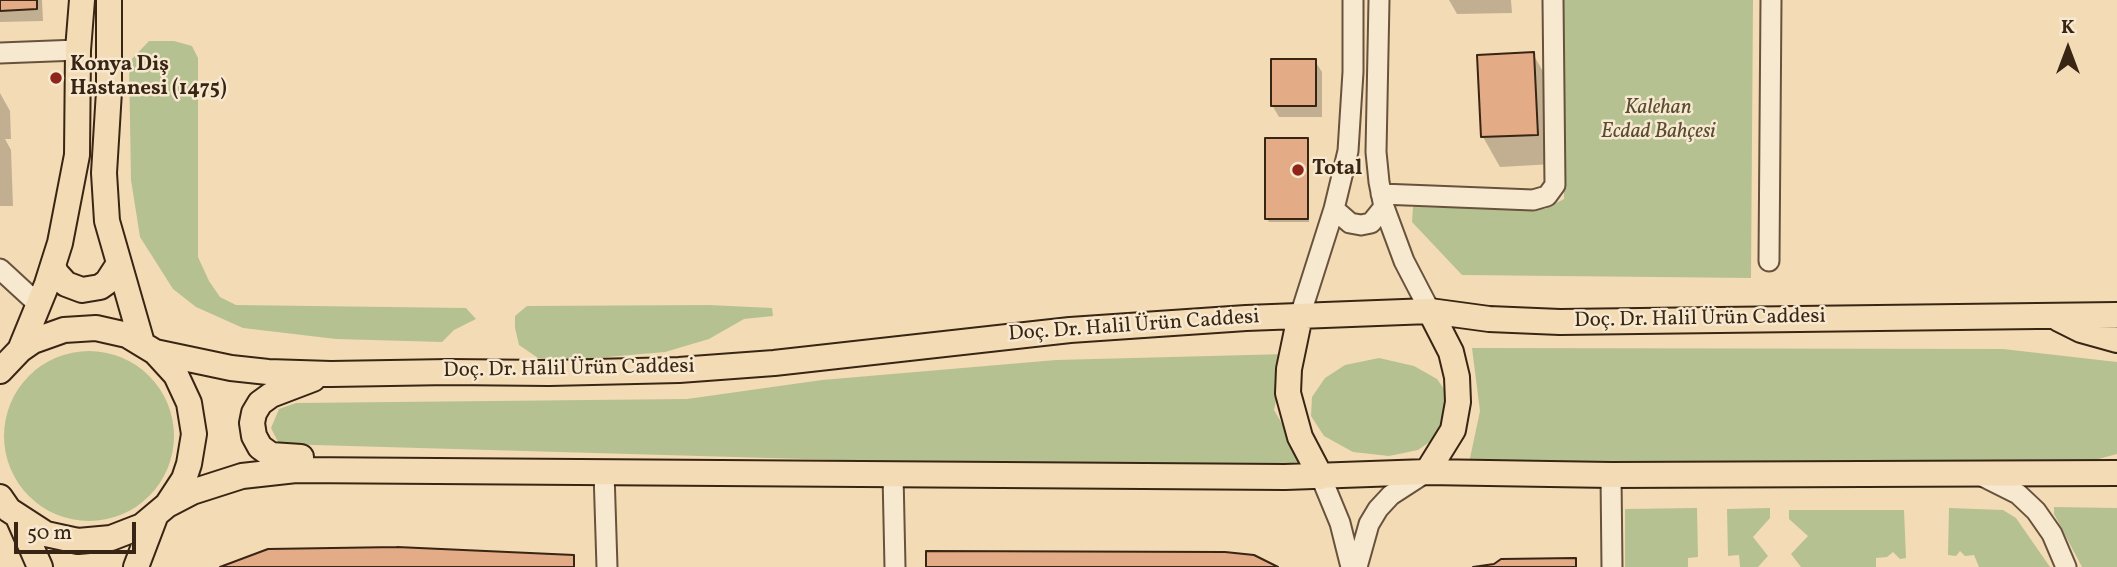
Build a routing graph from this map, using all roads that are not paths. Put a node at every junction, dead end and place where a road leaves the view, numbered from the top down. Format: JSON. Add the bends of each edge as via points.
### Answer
{"nodes":[{"id":1,"x":82,"y":0,"type":"edge"},
{"id":2,"x":109,"y":0,"type":"edge"},
{"id":3,"x":1353,"y":0,"type":"edge"},
{"id":4,"x":1379,"y":0,"type":"edge"},
{"id":5,"x":1553,"y":0,"type":"edge"},
{"id":6,"x":1770,"y":0,"type":"edge"},
{"id":7,"x":78,"y":50,"type":"junction"},
{"id":8,"x":0,"y":53,"type":"edge"},
{"id":9,"x":1382,"y":200,"type":"junction"},
{"id":10,"x":1334,"y":209,"type":"junction"},
{"id":11,"x":1769,"y":261,"type":"dead end"},
{"id":12,"x":53,"y":265,"type":"junction"},
{"id":13,"x":118,"y":265,"type":"junction"},
{"id":14,"x":0,"y":269,"type":"edge"},
{"id":15,"x":38,"y":304,"type":"junction"},
{"id":16,"x":1430,"y":311,"type":"junction"},
{"id":17,"x":2117,"y":315,"type":"edge"},
{"id":18,"x":1300,"y":316,"type":"junction"},
{"id":19,"x":2051,"y":316,"type":"junction"},
{"id":20,"x":2117,"y":340,"type":"edge"},
{"id":21,"x":148,"y":347,"type":"junction"},
{"id":22,"x":7,"y":362,"type":"edge"},
{"id":23,"x":331,"y":374,"type":"junction"},
{"id":24,"x":366,"y":470,"type":"junction"},
{"id":25,"x":604,"y":472,"type":"junction"},
{"id":26,"x":1427,"y":472,"type":"junction"},
{"id":27,"x":2117,"y":473,"type":"edge"},
{"id":28,"x":893,"y":474,"type":"junction"},
{"id":29,"x":1978,"y":474,"type":"junction"},
{"id":30,"x":1611,"y":475,"type":"junction"},
{"id":31,"x":1321,"y":477,"type":"junction"},
{"id":32,"x":7,"y":509,"type":"edge"},
{"id":33,"x":161,"y":511,"type":"junction"},
{"id":34,"x":40,"y":567,"type":"edge"},
{"id":35,"x":136,"y":567,"type":"edge"},
{"id":36,"x":607,"y":567,"type":"edge"},
{"id":37,"x":895,"y":567,"type":"edge"},
{"id":38,"x":1352,"y":567,"type":"edge"},
{"id":39,"x":1357,"y":567,"type":"edge"},
{"id":40,"x":1612,"y":567,"type":"edge"},
{"id":41,"x":2066,"y":567,"type":"edge"}],
"edges":[{"from":1,"to":7,"type":"main road"},
{"from":2,"to":13,"type":"main road","via":[[105,203]]},
{"from":3,"to":10,"type":"street","via":[[1351,128]]},
{"from":4,"to":9,"type":"street","via":[[1376,152]]},
{"from":5,"to":9,"type":"street","via":[[1555,185],[1548,195],[1533,200]]},
{"from":6,"to":11,"type":"street"},
{"from":7,"to":8,"type":"street"},
{"from":7,"to":12,"type":"main road","via":[[77,155]]},
{"from":9,"to":10,"type":"street","via":[[1371,223],[1361,225],[1350,223]]},
{"from":9,"to":16,"type":"street","via":[[1404,261]]},
{"from":10,"to":18,"type":"street"},
{"from":12,"to":13,"type":"main road","via":[[66,284],[82,290],[100,287]]},
{"from":12,"to":15,"type":"main road"},
{"from":13,"to":21,"type":"main road"},
{"from":14,"to":15,"type":"street"},
{"from":15,"to":22,"type":"main road"},
{"from":16,"to":18,"type":"main road","name":"Doç. Dr. Halil Ürün Caddesi"},
{"from":16,"to":19,"type":"main road","name":"Doç. Dr. Halil Ürün Caddesi","via":[[1560,322]]},
{"from":16,"to":26,"type":"main road","via":[[1451,352],[1458,402],[1452,430]]},
{"from":17,"to":19,"type":"main road","name":"Doç. Dr. Halil Ürün Caddesi"},
{"from":18,"to":23,"type":"main road","name":"Doç. Dr. Halil Ürün Caddesi","via":[[1105,326],[679,370]]},
{"from":18,"to":31,"type":"main road","via":[[1288,393],[1300,437]]},
{"from":19,"to":20,"type":"main road"},
{"from":21,"to":22,"type":"main road","name":"Doç. Dr. Halil Ürün Caddesi","via":[[112,330],[80,327],[48,334]]},
{"from":21,"to":23,"type":"main road","name":"Doç. Dr. Halil Ürün Caddesi","via":[[232,368]]},
{"from":21,"to":33,"type":"main road","via":[[176,375],[194,434],[184,479]]},
{"from":23,"to":24,"type":"main road","via":[[287,387],[260,403],[252,423],[254,436],[271,455],[326,459]]},
{"from":24,"to":25,"type":"main road"},
{"from":24,"to":33,"type":"main road","via":[[242,476],[192,492]]},
{"from":25,"to":28,"type":"main road"},
{"from":25,"to":36,"type":"street"},
{"from":26,"to":30,"type":"main road"},
{"from":26,"to":31,"type":"main road"},
{"from":26,"to":39,"type":"street","via":[[1378,509]]},
{"from":27,"to":29,"type":"main road"},
{"from":28,"to":31,"type":"main road"},
{"from":28,"to":37,"type":"street"},
{"from":29,"to":30,"type":"main road"},
{"from":29,"to":41,"type":"street","via":[[2018,494],[2036,511]]},
{"from":30,"to":40,"type":"street"},
{"from":31,"to":38,"type":"street"},
{"from":32,"to":33,"type":"main road","via":[[62,538],[95,541],[127,533]]},
{"from":32,"to":34,"type":"main road"},
{"from":33,"to":35,"type":"main road"}]}
